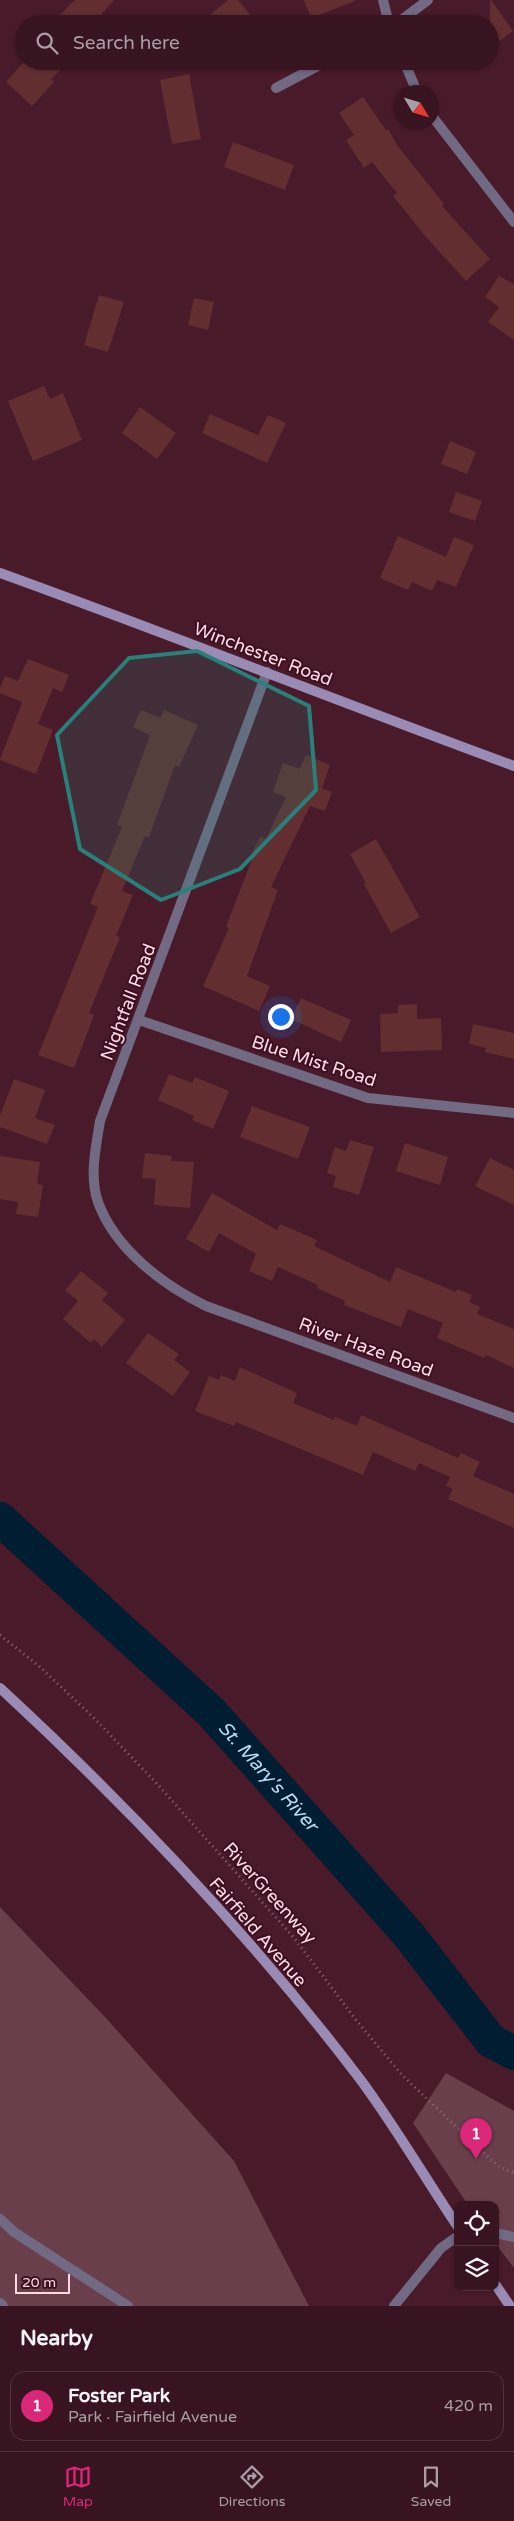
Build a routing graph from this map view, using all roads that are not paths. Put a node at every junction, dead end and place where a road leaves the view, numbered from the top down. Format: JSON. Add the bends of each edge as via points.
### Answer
{"nodes":[{"id":1,"x":383,"y":0,"type":"edge"},
{"id":2,"x":428,"y":0,"type":"edge"},
{"id":3,"x":387,"y":15,"type":"edge"},
{"id":4,"x":408,"y":15,"type":"edge"},
{"id":5,"x":310,"y":70,"type":"edge"},
{"id":6,"x":408,"y":70,"type":"edge"},
{"id":7,"x":414,"y":85,"type":"edge"},
{"id":8,"x":276,"y":88,"type":"dead end"},
{"id":9,"x":439,"y":125,"type":"edge"},
{"id":10,"x":514,"y":222,"type":"edge"},
{"id":11,"x":0,"y":573,"type":"edge"},
{"id":12,"x":267,"y":672,"type":"junction"},
{"id":13,"x":514,"y":766,"type":"edge"},
{"id":14,"x":139,"y":1020,"type":"junction"},
{"id":15,"x":514,"y":1113,"type":"edge"},
{"id":16,"x":206,"y":1306,"type":"joint"},
{"id":17,"x":514,"y":1418,"type":"edge"},
{"id":18,"x":0,"y":1688,"type":"edge"},
{"id":19,"x":0,"y":2218,"type":"edge"},
{"id":20,"x":454,"y":2221,"type":"edge"},
{"id":21,"x":499,"y":2234,"type":"edge"},
{"id":22,"x":514,"y":2237,"type":"edge"},
{"id":23,"x":454,"y":2239,"type":"edge"},
{"id":24,"x":499,"y":2290,"type":"edge"},
{"id":25,"x":0,"y":2303,"type":"edge"},
{"id":26,"x":3,"y":2306,"type":"edge"},
{"id":27,"x":128,"y":2306,"type":"edge"},
{"id":28,"x":394,"y":2306,"type":"edge"},
{"id":29,"x":510,"y":2306,"type":"edge"}],
"edges":[{"from":1,"to":3,"type":"street"},
{"from":2,"to":4,"type":"street"},
{"from":5,"to":8,"type":"street"},
{"from":6,"to":7,"type":"street"},
{"from":9,"to":10,"type":"street"},
{"from":11,"to":12,"type":"main road","name":"Winchester Road"},
{"from":12,"to":13,"type":"main road","name":"Winchester Road"},
{"from":12,"to":14,"type":"street","name":"Nightfall Road"},
{"from":14,"to":15,"type":"street","name":"Blue Mist Road","via":[[368,1098]]},
{"from":14,"to":16,"type":"street","name":"Nightfall Road","via":[[100,1122],[93,1164],[98,1201],[118,1237],[152,1274]]},
{"from":16,"to":17,"type":"street","name":"River Haze Road"},
{"from":18,"to":20,"type":"main road","name":"Fairfield Avenue","via":[[59,1742],[266,1963],[360,2080]]},
{"from":19,"to":27,"type":"street","via":[[14,2232]]},
{"from":21,"to":22,"type":"street"},
{"from":23,"to":28,"type":"street","via":[[441,2248]]},
{"from":24,"to":29,"type":"main road"},
{"from":25,"to":26,"type":"street"}]}
